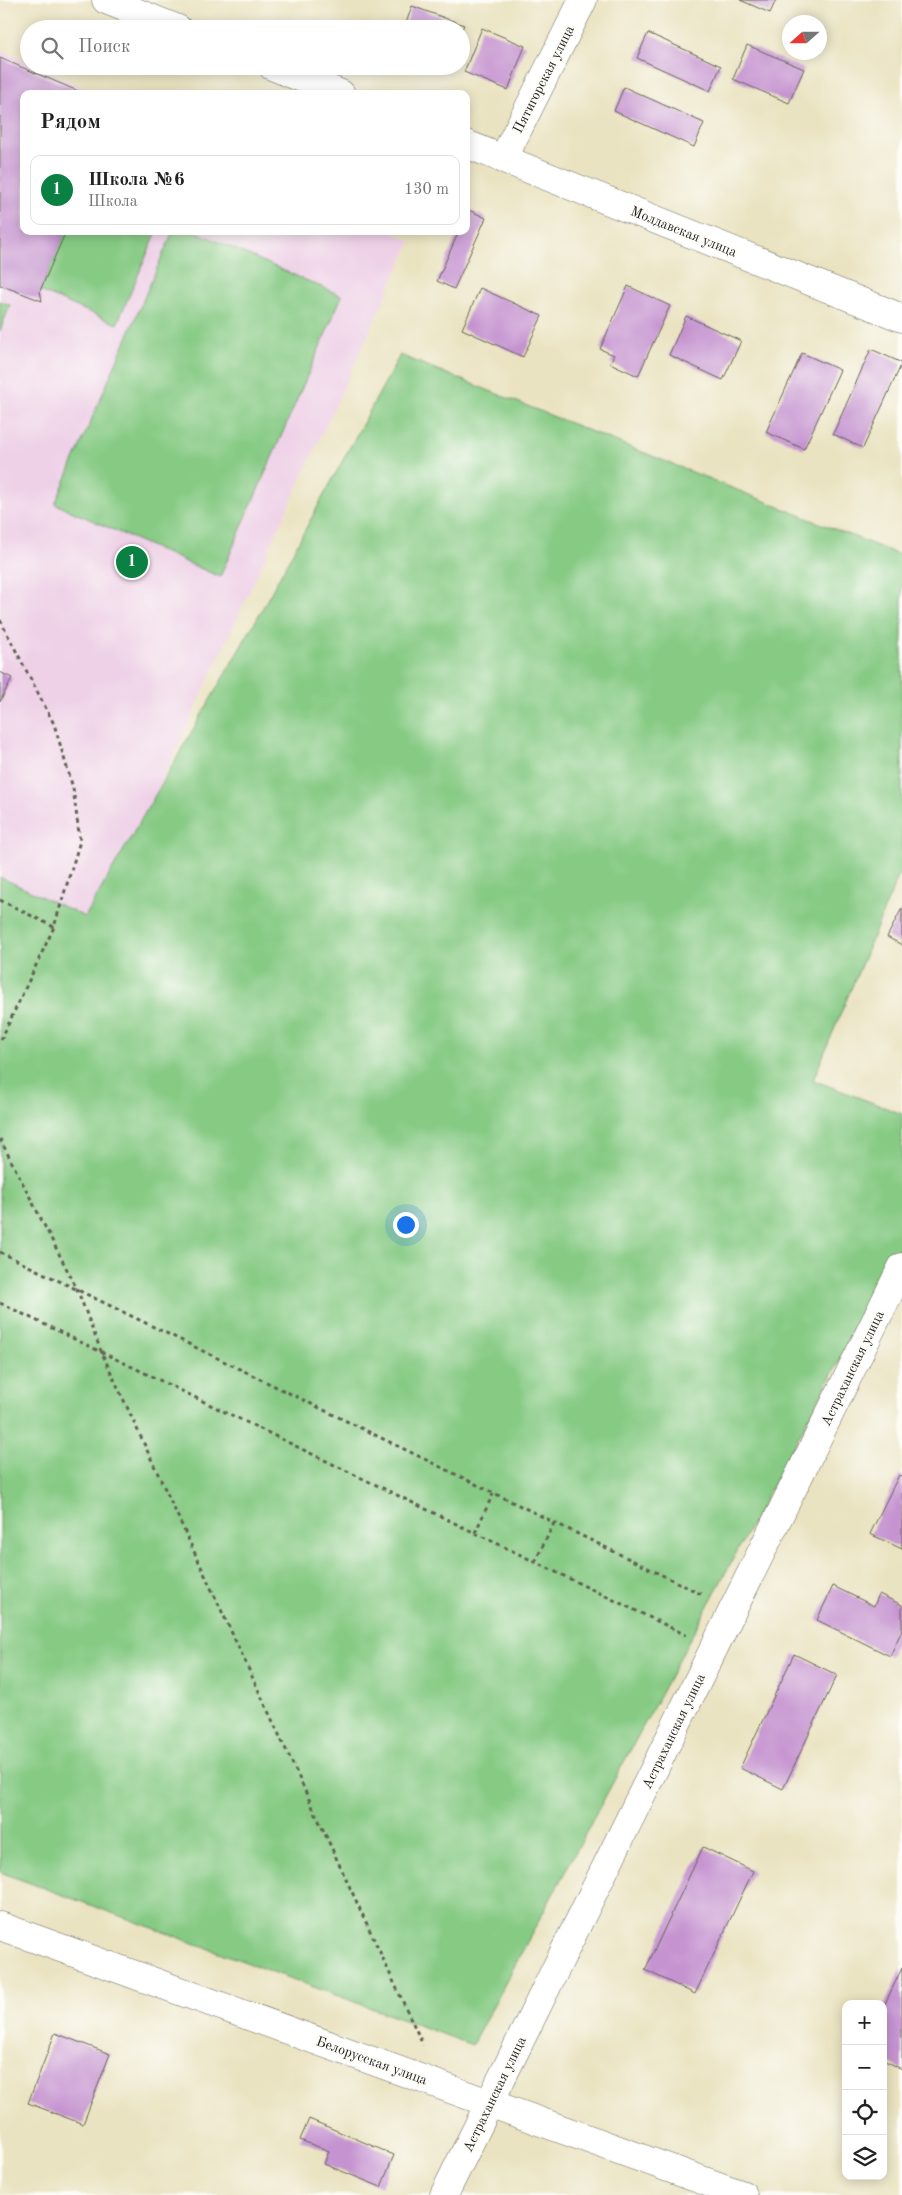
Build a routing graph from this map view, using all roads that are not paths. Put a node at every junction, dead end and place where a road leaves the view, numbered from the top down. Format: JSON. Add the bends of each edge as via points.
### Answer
{"nodes":[{"id":1,"x":106,"y":0,"type":"edge"},
{"id":2,"x":583,"y":0,"type":"edge"},
{"id":3,"x":156,"y":20,"type":"edge"},
{"id":4,"x":294,"y":75,"type":"edge"},
{"id":5,"x":331,"y":90,"type":"edge"},
{"id":6,"x":470,"y":146,"type":"edge"},
{"id":7,"x":503,"y":159,"type":"junction"},
{"id":8,"x":902,"y":318,"type":"edge"},
{"id":9,"x":902,"y":1267,"type":"edge"},
{"id":10,"x":0,"y":1926,"type":"edge"},
{"id":11,"x":490,"y":2103,"type":"junction"},
{"id":12,"x":444,"y":2195,"type":"edge"},
{"id":13,"x":743,"y":2195,"type":"edge"}],
"edges":[{"from":1,"to":3,"type":"street"},
{"from":2,"to":7,"type":"street","name":"Пятигорская улица"},
{"from":4,"to":5,"type":"street"},
{"from":6,"to":7,"type":"street","name":"Молдавская улица"},
{"from":7,"to":8,"type":"street","name":"Молдавская улица"},
{"from":9,"to":11,"type":"street","name":"Астраханская улица"},
{"from":10,"to":11,"type":"street","name":"Белорусская улица"},
{"from":11,"to":12,"type":"street","name":"Астраханская улица"},
{"from":11,"to":13,"type":"street","name":"Белорусская улица"}]}
